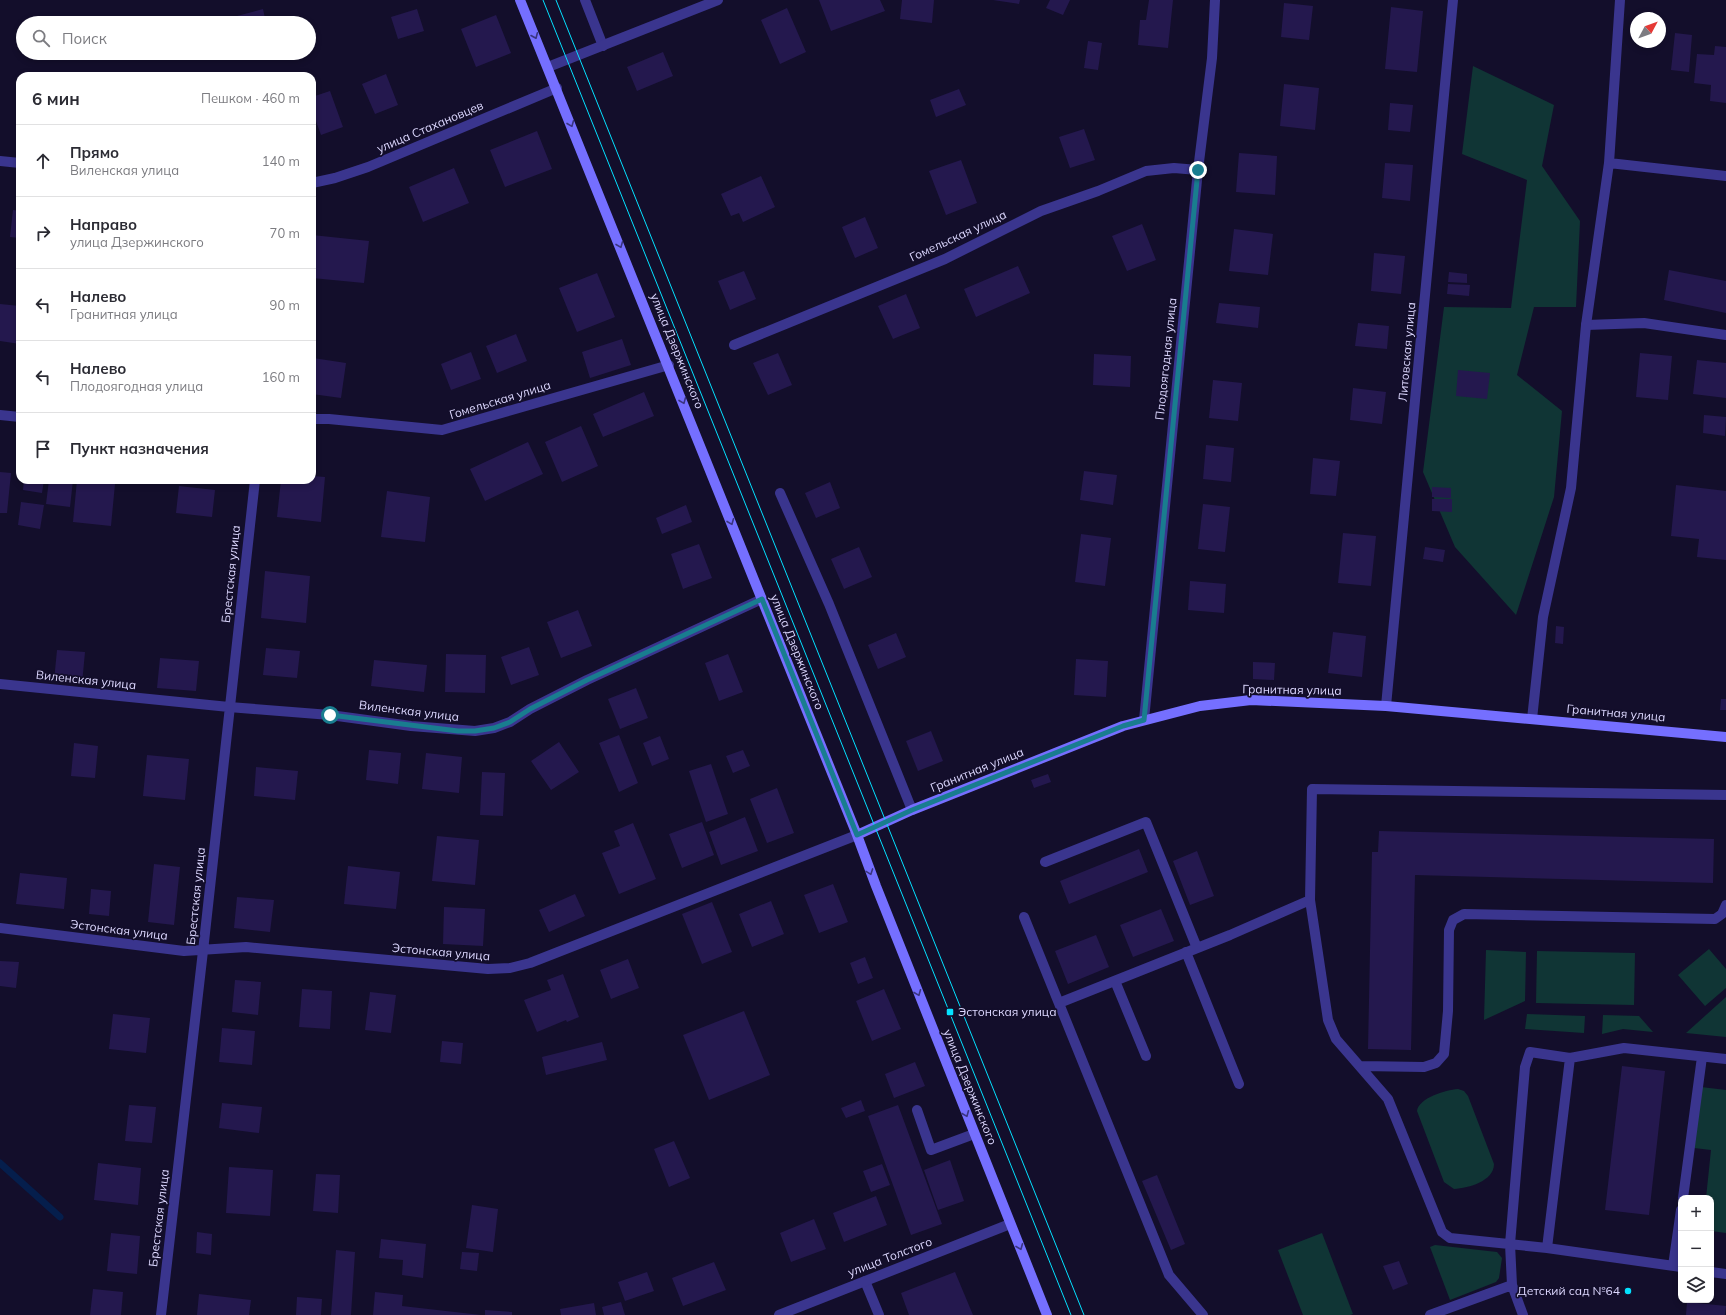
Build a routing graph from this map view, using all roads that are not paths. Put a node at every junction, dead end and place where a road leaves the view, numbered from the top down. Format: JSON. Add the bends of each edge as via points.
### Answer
{"nodes":[{"id":1,"x":520,"y":0,"type":"edge"},
{"id":2,"x":585,"y":0,"type":"edge"},
{"id":3,"x":718,"y":0,"type":"edge"},
{"id":4,"x":1215,"y":0,"type":"edge"},
{"id":5,"x":1453,"y":0,"type":"edge"},
{"id":6,"x":1620,"y":0,"type":"edge"},
{"id":7,"x":603,"y":46,"type":"junction"},
{"id":8,"x":548,"y":68,"type":"junction"},
{"id":9,"x":556,"y":88,"type":"junction"},
{"id":10,"x":0,"y":161,"type":"edge"},
{"id":11,"x":16,"y":163,"type":"edge"},
{"id":12,"x":1609,"y":163,"type":"junction"},
{"id":13,"x":1198,"y":170,"type":"junction"},
{"id":14,"x":1726,"y":176,"type":"edge"},
{"id":15,"x":316,"y":182,"type":"edge"},
{"id":16,"x":1586,"y":325,"type":"junction"},
{"id":17,"x":1726,"y":335,"type":"edge"},
{"id":18,"x":734,"y":345,"type":"dead end"},
{"id":19,"x":669,"y":365,"type":"junction"},
{"id":20,"x":0,"y":415,"type":"edge"},
{"id":21,"x":16,"y":417,"type":"edge"},
{"id":22,"x":316,"y":419,"type":"edge"},
{"id":23,"x":254,"y":484,"type":"edge"},
{"id":24,"x":780,"y":493,"type":"dead end"},
{"id":25,"x":762,"y":599,"type":"junction"},
{"id":26,"x":0,"y":684,"type":"edge"},
{"id":27,"x":1386,"y":706,"type":"junction"},
{"id":28,"x":229,"y":708,"type":"junction"},
{"id":29,"x":1532,"y":719,"type":"junction"},
{"id":30,"x":1144,"y":720,"type":"junction"},
{"id":31,"x":1726,"y":737,"type":"edge"},
{"id":32,"x":1726,"y":795,"type":"edge"},
{"id":33,"x":912,"y":810,"type":"junction"},
{"id":34,"x":857,"y":835,"type":"junction"},
{"id":35,"x":1045,"y":862,"type":"dead end"},
{"id":36,"x":1310,"y":900,"type":"junction"},
{"id":37,"x":1726,"y":905,"type":"edge"},
{"id":38,"x":1024,"y":917,"type":"dead end"},
{"id":39,"x":0,"y":928,"type":"edge"},
{"id":40,"x":1197,"y":948,"type":"junction"},
{"id":41,"x":203,"y":951,"type":"junction"},
{"id":42,"x":1186,"y":952,"type":"junction"},
{"id":43,"x":1115,"y":981,"type":"junction"},
{"id":44,"x":1059,"y":1003,"type":"junction"},
{"id":45,"x":1146,"y":1056,"type":"dead end"},
{"id":46,"x":1702,"y":1057,"type":"junction"},
{"id":47,"x":1570,"y":1058,"type":"junction"},
{"id":48,"x":1726,"y":1059,"type":"edge"},
{"id":49,"x":1361,"y":1066,"type":"junction"},
{"id":50,"x":1239,"y":1084,"type":"dead end"},
{"id":51,"x":917,"y":1110,"type":"dead end"},
{"id":52,"x":974,"y":1134,"type":"junction"},
{"id":53,"x":1683,"y":1195,"type":"edge"},
{"id":54,"x":1010,"y":1224,"type":"junction"},
{"id":55,"x":1680,"y":1231,"type":"edge"},
{"id":56,"x":1510,"y":1244,"type":"junction"},
{"id":57,"x":1546,"y":1248,"type":"junction"},
{"id":58,"x":1677,"y":1267,"type":"edge"},
{"id":59,"x":1714,"y":1272,"type":"edge"},
{"id":60,"x":1726,"y":1274,"type":"edge"},
{"id":61,"x":865,"y":1281,"type":"junction"},
{"id":62,"x":1512,"y":1285,"type":"junction"},
{"id":63,"x":161,"y":1315,"type":"edge"},
{"id":64,"x":778,"y":1315,"type":"edge"},
{"id":65,"x":879,"y":1315,"type":"edge"},
{"id":66,"x":1047,"y":1315,"type":"edge"},
{"id":67,"x":1203,"y":1315,"type":"edge"},
{"id":68,"x":1430,"y":1315,"type":"edge"},
{"id":69,"x":1523,"y":1315,"type":"edge"}],
"edges":[{"from":1,"to":8,"type":"main road","name":"улица Дзержинского","one_way":true},
{"from":2,"to":7,"type":"street"},
{"from":3,"to":7,"type":"street"},
{"from":4,"to":13,"type":"street","name":"Плодоягодная улица","via":[[1212,58]]},
{"from":5,"to":27,"type":"street","name":"Литовская улица"},
{"from":6,"to":12,"type":"street"},
{"from":7,"to":8,"type":"street"},
{"from":8,"to":9,"type":"main road","name":"улица Дзержинского"},
{"from":9,"to":15,"type":"street","name":"улица Стахановцев","via":[[368,167]]},
{"from":9,"to":19,"type":"main road","name":"улица Дзержинского","one_way":true},
{"from":10,"to":11,"type":"street"},
{"from":12,"to":14,"type":"street"},
{"from":12,"to":16,"type":"street"},
{"from":13,"to":18,"type":"street","name":"Гомельская улица","via":[[1174,168],[1146,171],[1098,192],[1040,211],[944,259]]},
{"from":13,"to":30,"type":"street","name":"Плодоягодная улица"},
{"from":16,"to":17,"type":"street","via":[[1644,323]]},
{"from":16,"to":29,"type":"street","via":[[1571,488],[1543,617]]},
{"from":19,"to":22,"type":"street","name":"Гомельская улица","via":[[442,430]]},
{"from":19,"to":25,"type":"main road","name":"улица Дзержинского","one_way":true},
{"from":20,"to":21,"type":"street"},
{"from":23,"to":28,"type":"street","name":"Брестская улица"},
{"from":24,"to":33,"type":"street","via":[[829,604]]},
{"from":25,"to":28,"type":"street","name":"Виленская улица","via":[[587,680],[510,722],[494,728],[458,731],[330,715]]},
{"from":25,"to":34,"type":"main road","name":"улица Дзержинского"},
{"from":26,"to":28,"type":"street","name":"Виленская улица"},
{"from":27,"to":29,"type":"main road","name":"Гранитная улица"},
{"from":27,"to":30,"type":"main road","name":"Гранитная улица","via":[[1251,700],[1200,706]]},
{"from":28,"to":41,"type":"street","name":"Брестская улица"},
{"from":29,"to":31,"type":"main road","name":"Гранитная улица"},
{"from":30,"to":33,"type":"main road","name":"Гранитная улица","via":[[1123,726]]},
{"from":32,"to":36,"type":"street","via":[[1312,789]]},
{"from":33,"to":34,"type":"main road","name":"Гранитная улица"},
{"from":34,"to":41,"type":"street","name":"Эстонская улица","via":[[530,963],[510,968],[488,969],[246,947]]},
{"from":34,"to":52,"type":"main road","name":"улица Дзержинского","one_way":true},
{"from":35,"to":40,"type":"street","via":[[1146,822]]},
{"from":36,"to":40,"type":"street"},
{"from":36,"to":49,"type":"street","via":[[1328,1020],[1336,1039]]},
{"from":37,"to":49,"type":"street","via":[[1722,914],[1715,919],[1464,914],[1454,920],[1449,930],[1448,1011],[1444,1054],[1436,1064],[1424,1067]]},
{"from":38,"to":44,"type":"street"},
{"from":39,"to":41,"type":"street","name":"Эстонская улица","via":[[184,951]]},
{"from":40,"to":42,"type":"street"},
{"from":41,"to":63,"type":"street","name":"Брестская улица"},
{"from":42,"to":43,"type":"street"},
{"from":42,"to":50,"type":"street"},
{"from":43,"to":44,"type":"street"},
{"from":43,"to":45,"type":"street"},
{"from":44,"to":67,"type":"street","via":[[1169,1275]]},
{"from":46,"to":47,"type":"street","via":[[1624,1048]]},
{"from":46,"to":48,"type":"street"},
{"from":46,"to":53,"type":"street"},
{"from":47,"to":56,"type":"street","via":[[1530,1052],[1526,1066]]},
{"from":47,"to":57,"type":"street"},
{"from":49,"to":56,"type":"street","via":[[1388,1099],[1442,1232],[1450,1238]]},
{"from":51,"to":52,"type":"street","via":[[932,1150]]},
{"from":52,"to":54,"type":"main road","name":"улица Дзержинского"},
{"from":54,"to":61,"type":"street","name":"улица Толстого"},
{"from":54,"to":66,"type":"main road","name":"улица Дзержинского","one_way":true},
{"from":55,"to":58,"type":"street"},
{"from":56,"to":57,"type":"street"},
{"from":56,"to":62,"type":"street"},
{"from":57,"to":58,"type":"street"},
{"from":59,"to":60,"type":"street"},
{"from":61,"to":64,"type":"street","name":"улица Толстого"},
{"from":61,"to":65,"type":"street"},
{"from":62,"to":68,"type":"street"},
{"from":62,"to":69,"type":"street"}]}
